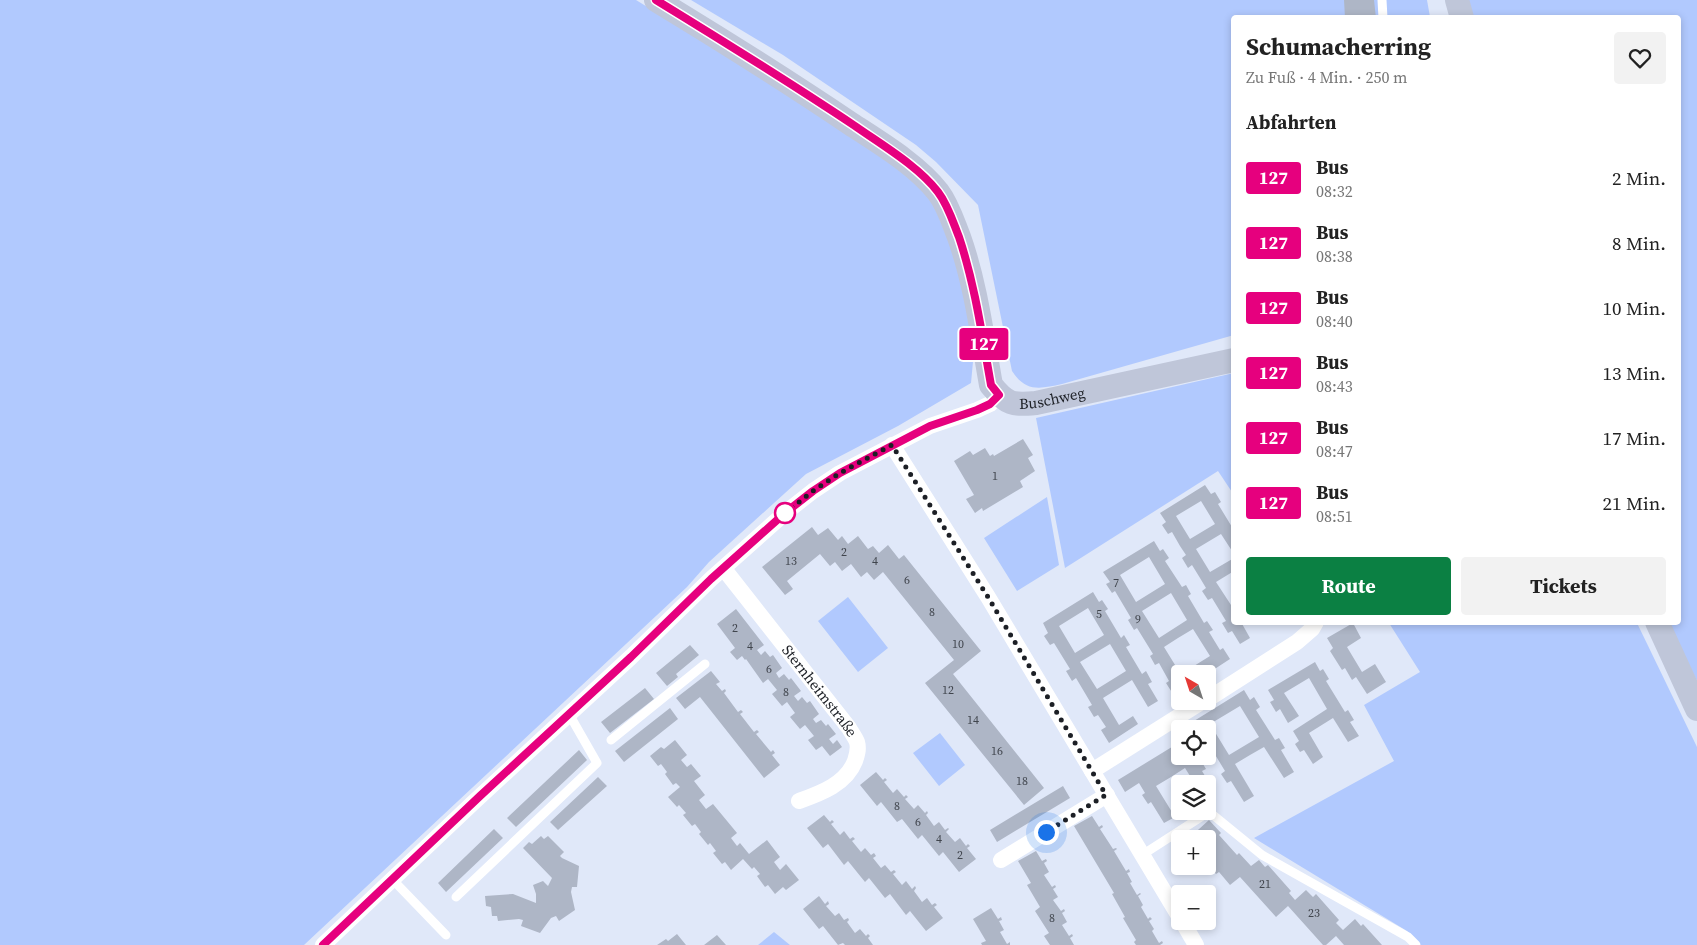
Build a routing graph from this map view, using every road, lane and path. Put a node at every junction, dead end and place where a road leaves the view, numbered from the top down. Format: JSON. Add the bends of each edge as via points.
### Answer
{"nodes":[{"id":1,"x":656,"y":0,"type":"edge"},
{"id":2,"x":1382,"y":0,"type":"edge"},
{"id":3,"x":1457,"y":0,"type":"edge"},
{"id":4,"x":1383,"y":15,"type":"edge"},
{"id":5,"x":1461,"y":15,"type":"edge"},
{"id":6,"x":1231,"y":361,"type":"edge"},
{"id":7,"x":999,"y":395,"type":"junction"},
{"id":8,"x":892,"y":445,"type":"junction"},
{"id":9,"x":724,"y":569,"type":"junction"},
{"id":10,"x":1314,"y":625,"type":"edge"},
{"id":11,"x":1658,"y":625,"type":"edge"},
{"id":12,"x":705,"y":664,"type":"dead end"},
{"id":13,"x":1216,"y":693,"type":"edge"},
{"id":14,"x":1697,"y":709,"type":"edge"},
{"id":15,"x":1189,"y":710,"type":"edge"},
{"id":16,"x":569,"y":714,"type":"junction"},
{"id":17,"x":611,"y":740,"type":"dead end"},
{"id":18,"x":1092,"y":771,"type":"junction"},
{"id":19,"x":1106,"y":795,"type":"junction"},
{"id":20,"x":799,"y":801,"type":"dead end"},
{"id":21,"x":1142,"y":855,"type":"junction"},
{"id":22,"x":1001,"y":860,"type":"dead end"},
{"id":23,"x":392,"y":879,"type":"junction"},
{"id":24,"x":456,"y":897,"type":"dead end"},
{"id":25,"x":1171,"y":903,"type":"edge"},
{"id":26,"x":1187,"y":930,"type":"edge"},
{"id":27,"x":446,"y":935,"type":"dead end"},
{"id":28,"x":323,"y":945,"type":"edge"},
{"id":29,"x":1196,"y":945,"type":"edge"},
{"id":30,"x":1416,"y":945,"type":"edge"}],
"edges":[{"from":1,"to":7,"type":"street","via":[[784,79],[921,173],[938,193],[953,219],[978,305],[991,385]]},
{"from":2,"to":4,"type":"lane"},
{"from":3,"to":5,"type":"street"},
{"from":6,"to":7,"type":"street","name":"Buschweg","via":[[1036,403],[1014,404]]},
{"from":7,"to":8,"type":"street","name":"Buschweg","via":[[990,404],[930,426]]},
{"from":8,"to":9,"type":"street","name":"Buschweg","via":[[813,491]]},
{"from":8,"to":18,"type":"street"},
{"from":9,"to":16,"type":"street","name":"Buschweg"},
{"from":9,"to":20,"type":"street","name":"Sternheimstraße","via":[[857,741],[858,753],[851,771],[827,790]]},
{"from":10,"to":13,"type":"street","via":[[1297,642]]},
{"from":11,"to":14,"type":"street"},
{"from":12,"to":17,"type":"lane"},
{"from":15,"to":18,"type":"street"},
{"from":16,"to":23,"type":"street","name":"Buschweg"},
{"from":16,"to":24,"type":"lane","via":[[597,762]]},
{"from":18,"to":19,"type":"street"},
{"from":19,"to":21,"type":"street"},
{"from":19,"to":22,"type":"street"},
{"from":21,"to":25,"type":"street"},
{"from":21,"to":30,"type":"lane","via":[[1204,815],[1213,815],[1262,855],[1408,937]]},
{"from":23,"to":27,"type":"lane"},
{"from":23,"to":28,"type":"street","name":"Buschweg"},
{"from":26,"to":29,"type":"street"}]}
